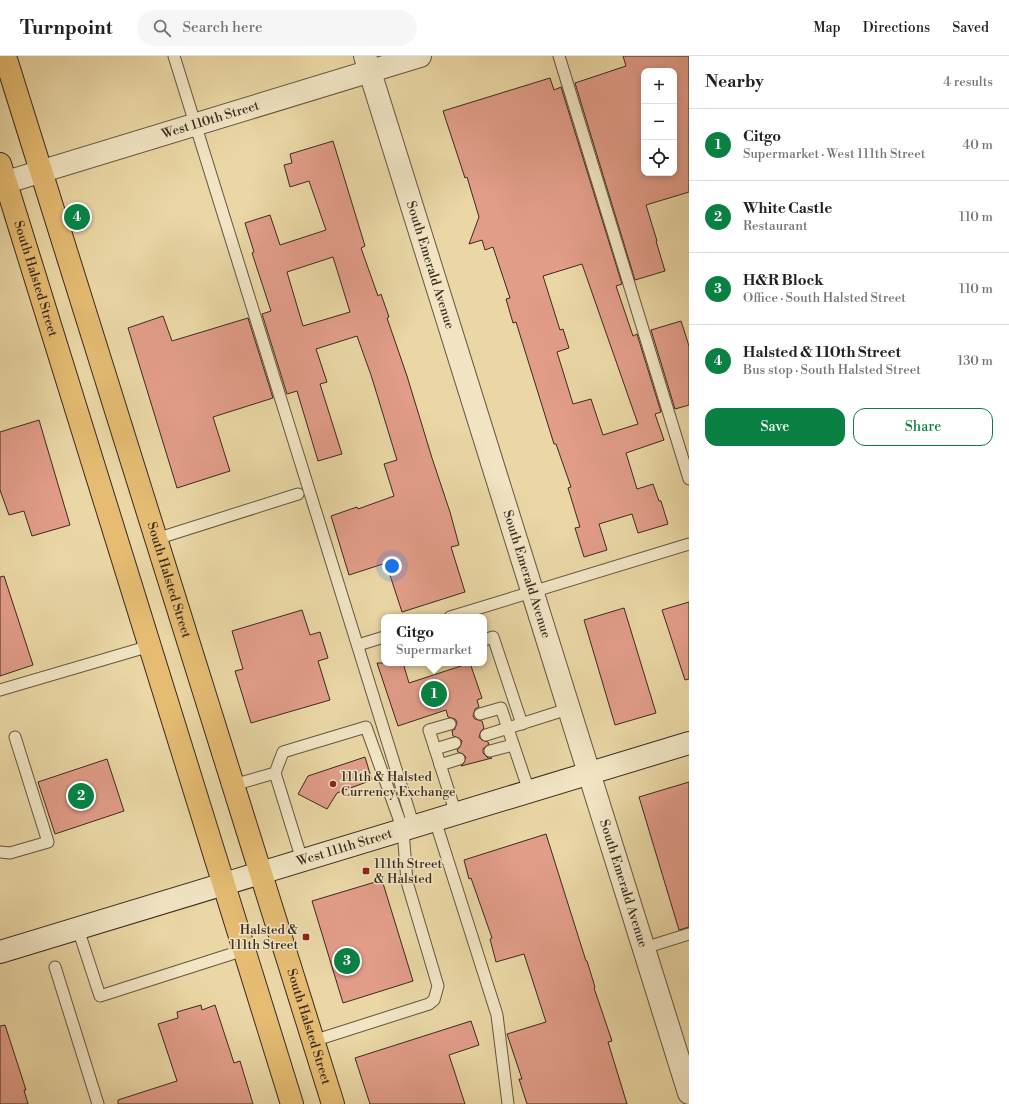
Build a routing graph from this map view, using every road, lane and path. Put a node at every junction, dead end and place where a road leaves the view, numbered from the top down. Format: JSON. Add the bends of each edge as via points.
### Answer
{"nodes":[{"id":1,"x":5,"y":56,"type":"edge"},
{"id":2,"x":174,"y":56,"type":"edge"},
{"id":3,"x":420,"y":56,"type":"edge"},
{"id":4,"x":559,"y":56,"type":"edge"},
{"id":5,"x":368,"y":64,"type":"edge"},
{"id":6,"x":195,"y":125,"type":"junction"},
{"id":7,"x":41,"y":171,"type":"junction"},
{"id":8,"x":2,"y":176,"type":"edge"},
{"id":9,"x":689,"y":479,"type":"edge"},
{"id":10,"x":298,"y":494,"type":"dead end"},
{"id":11,"x":156,"y":539,"type":"junction"},
{"id":12,"x":689,"y":544,"type":"edge"},
{"id":13,"x":532,"y":592,"type":"junction"},
{"id":14,"x":460,"y":614,"type":"edge"},
{"id":15,"x":381,"y":638,"type":"edge"},
{"id":16,"x":487,"y":639,"type":"edge"},
{"id":17,"x":358,"y":645,"type":"junction"},
{"id":18,"x":150,"y":646,"type":"junction"},
{"id":19,"x":0,"y":690,"type":"edge"},
{"id":20,"x":568,"y":709,"type":"junction"},
{"id":21,"x":480,"y":714,"type":"dead end"},
{"id":22,"x":450,"y":724,"type":"dead end"},
{"id":23,"x":522,"y":724,"type":"junction"},
{"id":24,"x":508,"y":729,"type":"junction"},
{"id":25,"x":486,"y":735,"type":"dead end"},
{"id":26,"x":15,"y":737,"type":"dead end"},
{"id":27,"x":455,"y":743,"type":"dead end"},
{"id":28,"x":689,"y":743,"type":"edge"},
{"id":29,"x":513,"y":745,"type":"junction"},
{"id":30,"x":435,"y":749,"type":"junction"},
{"id":31,"x":490,"y":751,"type":"dead end"},
{"id":32,"x":459,"y":759,"type":"dead end"},
{"id":33,"x":440,"y":765,"type":"junction"},
{"id":34,"x":275,"y":773,"type":"junction"},
{"id":35,"x":589,"y":773,"type":"junction"},
{"id":36,"x":233,"y":785,"type":"junction"},
{"id":37,"x":529,"y":791,"type":"junction"},
{"id":38,"x":456,"y":814,"type":"junction"},
{"id":39,"x":435,"y":820,"type":"junction"},
{"id":40,"x":409,"y":828,"type":"junction"},
{"id":41,"x":0,"y":852,"type":"edge"},
{"id":42,"x":302,"y":860,"type":"junction"},
{"id":43,"x":261,"y":873,"type":"junction"},
{"id":44,"x":223,"y":884,"type":"junction"},
{"id":45,"x":78,"y":929,"type":"junction"},
{"id":46,"x":689,"y":934,"type":"edge"},
{"id":47,"x":644,"y":948,"type":"junction"},
{"id":48,"x":244,"y":950,"type":"junction"},
{"id":49,"x":0,"y":952,"type":"edge"},
{"id":50,"x":55,"y":967,"type":"dead end"},
{"id":51,"x":313,"y":1041,"type":"junction"},
{"id":52,"x":689,"y":1093,"type":"edge"},
{"id":53,"x":98,"y":1104,"type":"edge"},
{"id":54,"x":292,"y":1104,"type":"edge"},
{"id":55,"x":333,"y":1104,"type":"edge"},
{"id":56,"x":508,"y":1104,"type":"edge"}],
"edges":[{"from":1,"to":7,"type":"main road","name":"South Halsted Street"},
{"from":2,"to":6,"type":"lane"},
{"from":3,"to":5,"type":"street","name":"West 110th Street"},
{"from":4,"to":9,"type":"lane"},
{"from":5,"to":6,"type":"street","name":"West 110th Street"},
{"from":5,"to":13,"type":"street","name":"South Emerald Avenue"},
{"from":6,"to":7,"type":"street","name":"West 110th Street"},
{"from":6,"to":17,"type":"lane"},
{"from":7,"to":8,"type":"street","name":"West 110th Street"},
{"from":7,"to":11,"type":"main road","name":"South Halsted Street"},
{"from":8,"to":18,"type":"main road","name":"South Halsted Street"},
{"from":10,"to":11,"type":"lane"},
{"from":11,"to":36,"type":"main road","name":"South Halsted Street"},
{"from":12,"to":13,"type":"lane"},
{"from":13,"to":14,"type":"lane"},
{"from":13,"to":20,"type":"street","name":"South Emerald Avenue"},
{"from":15,"to":17,"type":"lane"},
{"from":16,"to":23,"type":"lane","via":[[493,637]]},
{"from":17,"to":40,"type":"lane"},
{"from":18,"to":19,"type":"lane"},
{"from":18,"to":44,"type":"main road","name":"South Halsted Street"},
{"from":20,"to":23,"type":"lane"},
{"from":20,"to":35,"type":"street","name":"South Emerald Avenue"},
{"from":21,"to":24,"type":"lane","via":[[501,708]]},
{"from":22,"to":30,"type":"lane","via":[[429,730]]},
{"from":23,"to":24,"type":"lane"},
{"from":24,"to":25,"type":"lane"},
{"from":24,"to":29,"type":"lane"},
{"from":26,"to":41,"type":"lane","via":[[48,842],[10,853]]},
{"from":27,"to":30,"type":"lane"},
{"from":28,"to":35,"type":"street","name":"West 111th Street"},
{"from":29,"to":31,"type":"lane"},
{"from":29,"to":37,"type":"lane"},
{"from":30,"to":33,"type":"lane"},
{"from":32,"to":33,"type":"lane"},
{"from":33,"to":38,"type":"lane"},
{"from":34,"to":36,"type":"lane"},
{"from":34,"to":40,"type":"lane","via":[[282,752],[366,727]]},
{"from":34,"to":42,"type":"lane"},
{"from":35,"to":37,"type":"street","name":"West 111th Street"},
{"from":35,"to":47,"type":"street","name":"South Emerald Avenue"},
{"from":36,"to":43,"type":"main road","name":"South Halsted Street"},
{"from":37,"to":38,"type":"street","name":"West 111th Street"},
{"from":38,"to":39,"type":"street","name":"West 111th Street"},
{"from":39,"to":40,"type":"street","name":"West 111th Street"},
{"from":39,"to":56,"type":"lane","via":[[497,1015]]},
{"from":40,"to":42,"type":"street","name":"West 111th Street"},
{"from":40,"to":51,"type":"lane","via":[[407,882],[438,986],[434,1000],[429,1004]]},
{"from":42,"to":43,"type":"street","name":"West 111th Street"},
{"from":43,"to":44,"type":"street","name":"West 111th Street"},
{"from":43,"to":51,"type":"main road","name":"South Halsted Street"},
{"from":44,"to":45,"type":"street","name":"West 111th Street"},
{"from":44,"to":48,"type":"main road","name":"South Halsted Street"},
{"from":45,"to":48,"type":"lane","via":[[100,996]]},
{"from":45,"to":49,"type":"street","name":"West 111th Street"},
{"from":46,"to":47,"type":"lane"},
{"from":47,"to":52,"type":"street","name":"South Emerald Avenue"},
{"from":48,"to":54,"type":"main road","name":"South Halsted Street"},
{"from":50,"to":53,"type":"lane"},
{"from":51,"to":55,"type":"main road","name":"South Halsted Street"}]}
